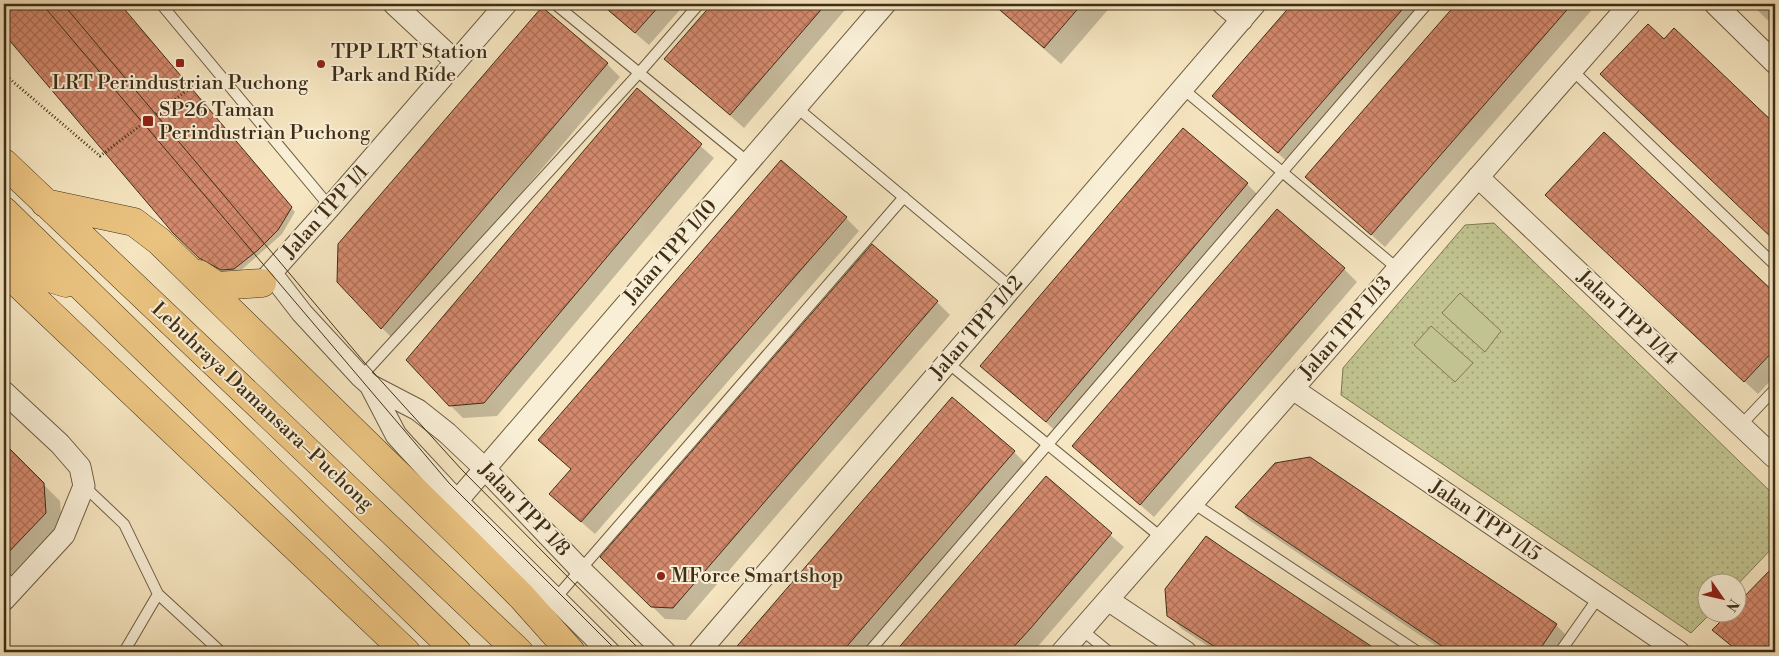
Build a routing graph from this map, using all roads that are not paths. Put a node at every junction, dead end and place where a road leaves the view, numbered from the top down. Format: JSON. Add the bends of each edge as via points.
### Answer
{"nodes":[{"id":1,"x":161,"y":4,"type":"edge"},
{"id":2,"x":394,"y":4,"type":"edge"},
{"id":3,"x":506,"y":4,"type":"edge"},
{"id":4,"x":555,"y":4,"type":"edge"},
{"id":5,"x":698,"y":4,"type":"edge"},
{"id":6,"x":885,"y":4,"type":"edge"},
{"id":7,"x":1223,"y":4,"type":"edge"},
{"id":8,"x":1427,"y":4,"type":"edge"},
{"id":9,"x":1630,"y":4,"type":"edge"},
{"id":10,"x":1715,"y":4,"type":"edge"},
{"id":11,"x":1249,"y":12,"type":"edge"},
{"id":12,"x":456,"y":62,"type":"junction"},
{"id":13,"x":1775,"y":63,"type":"edge"},
{"id":14,"x":1572,"y":70,"type":"junction"},
{"id":15,"x":639,"y":72,"type":"junction"},
{"id":16,"x":1183,"y":89,"type":"junction"},
{"id":17,"x":796,"y":107,"type":"junction"},
{"id":18,"x":748,"y":162,"type":"junction"},
{"id":19,"x":4,"y":163,"type":"edge"},
{"id":20,"x":1282,"y":172,"type":"junction"},
{"id":21,"x":1478,"y":177,"type":"junction"},
{"id":22,"x":904,"y":197,"type":"junction"},
{"id":23,"x":45,"y":203,"type":"junction"},
{"id":24,"x":330,"y":207,"type":"junction"},
{"id":25,"x":4,"y":212,"type":"edge"},
{"id":26,"x":4,"y":240,"type":"edge"},
{"id":27,"x":184,"y":264,"type":"junction"},
{"id":28,"x":1775,"y":265,"type":"edge"},
{"id":29,"x":1398,"y":269,"type":"junction"},
{"id":30,"x":4,"y":270,"type":"edge"},
{"id":31,"x":266,"y":278,"type":"junction"},
{"id":32,"x":1012,"y":288,"type":"junction"},
{"id":33,"x":84,"y":289,"type":"junction"},
{"id":34,"x":260,"y":339,"type":"junction"},
{"id":35,"x":948,"y":363,"type":"junction"},
{"id":36,"x":365,"y":381,"type":"junction"},
{"id":37,"x":1293,"y":389,"type":"junction"},
{"id":38,"x":1775,"y":389,"type":"edge"},
{"id":39,"x":4,"y":392,"type":"edge"},
{"id":40,"x":1741,"y":425,"type":"junction"},
{"id":41,"x":1048,"y":445,"type":"junction"},
{"id":42,"x":1775,"y":458,"type":"edge"},
{"id":43,"x":484,"y":468,"type":"junction"},
{"id":44,"x":84,"y":486,"type":"junction"},
{"id":45,"x":456,"y":501,"type":"junction"},
{"id":46,"x":1193,"y":503,"type":"junction"},
{"id":47,"x":1162,"y":538,"type":"junction"},
{"id":48,"x":581,"y":570,"type":"junction"},
{"id":49,"x":8,"y":588,"type":"edge"},
{"id":50,"x":158,"y":594,"type":"junction"},
{"id":51,"x":1598,"y":598,"type":"junction"},
{"id":52,"x":555,"y":599,"type":"junction"},
{"id":53,"x":1108,"y":600,"type":"junction"},
{"id":54,"x":1082,"y":630,"type":"junction"},
{"id":55,"x":124,"y":652,"type":"edge"},
{"id":56,"x":222,"y":652,"type":"edge"},
{"id":57,"x":406,"y":652,"type":"edge"},
{"id":58,"x":457,"y":652,"type":"edge"},
{"id":59,"x":519,"y":652,"type":"edge"},
{"id":60,"x":571,"y":652,"type":"edge"},
{"id":61,"x":609,"y":652,"type":"edge"},
{"id":62,"x":665,"y":652,"type":"edge"},
{"id":63,"x":699,"y":652,"type":"edge"},
{"id":64,"x":869,"y":652,"type":"edge"},
{"id":65,"x":1062,"y":652,"type":"edge"},
{"id":66,"x":1109,"y":652,"type":"edge"},
{"id":67,"x":1186,"y":652,"type":"edge"},
{"id":68,"x":1418,"y":652,"type":"edge"},
{"id":69,"x":1560,"y":652,"type":"edge"},
{"id":70,"x":1679,"y":652,"type":"edge"}],
"edges":[{"from":1,"to":24,"type":"lane"},
{"from":2,"to":12,"type":"street"},
{"from":3,"to":12,"type":"street","name":"Jalan TPP 1/1"},
{"from":4,"to":15,"type":"lane"},
{"from":5,"to":15,"type":"lane"},
{"from":6,"to":17,"type":"street","name":"Jalan TPP 1/10"},
{"from":7,"to":11,"type":"street"},
{"from":8,"to":20,"type":"lane"},
{"from":9,"to":14,"type":"street","name":"Jalan TPP 1/13"},
{"from":10,"to":13,"type":"street"},
{"from":11,"to":16,"type":"street","name":"Jalan TPP 1/12"},
{"from":12,"to":24,"type":"street","name":"Jalan TPP 1/1"},
{"from":14,"to":21,"type":"street","name":"Jalan TPP 1/13"},
{"from":14,"to":28,"type":"lane"},
{"from":15,"to":18,"type":"lane"},
{"from":15,"to":36,"type":"lane"},
{"from":16,"to":20,"type":"lane"},
{"from":16,"to":32,"type":"street","name":"Jalan TPP 1/12"},
{"from":17,"to":18,"type":"street","name":"Jalan TPP 1/10"},
{"from":17,"to":22,"type":"lane"},
{"from":18,"to":43,"type":"street","name":"Jalan TPP 1/10"},
{"from":19,"to":23,"type":"highway","name":"Lebuhraya Damansara–Puchong"},
{"from":20,"to":29,"type":"lane"},
{"from":20,"to":41,"type":"lane"},
{"from":21,"to":29,"type":"street","name":"Jalan TPP 1/13"},
{"from":21,"to":40,"type":"street","name":"Jalan TPP 1/14"},
{"from":22,"to":32,"type":"lane"},
{"from":22,"to":48,"type":"lane"},
{"from":23,"to":27,"type":"highway","via":[[134,222]]},
{"from":23,"to":59,"type":"highway","name":"Lebuhraya Damansara–Puchong"},
{"from":24,"to":31,"type":"street","name":"Jalan TPP 1/1"},
{"from":25,"to":33,"type":"highway","name":"Lebuhraya Damansara–Puchong"},
{"from":26,"to":33,"type":"highway","via":[[44,276]]},
{"from":27,"to":31,"type":"highway","via":[[217,286]]},
{"from":27,"to":34,"type":"highway"},
{"from":29,"to":37,"type":"street","name":"Jalan TPP 1/13"},
{"from":30,"to":57,"type":"highway"},
{"from":31,"to":34,"type":"highway","via":[[257,292],[252,316]]},
{"from":31,"to":36,"type":"street","name":"Jalan TPP 1/8"},
{"from":32,"to":35,"type":"street","name":"Jalan TPP 1/12"},
{"from":33,"to":58,"type":"highway","name":"Lebuhraya Damansara–Puchong"},
{"from":34,"to":60,"type":"highway","via":[[522,596]]},
{"from":35,"to":41,"type":"lane"},
{"from":35,"to":63,"type":"street","name":"Jalan TPP 1/12"},
{"from":36,"to":43,"type":"street","name":"Jalan TPP 1/8","via":[[418,410]]},
{"from":36,"to":45,"type":"street","name":"Jalan TPP 1/8","via":[[396,436]]},
{"from":37,"to":46,"type":"street","name":"Jalan TPP 1/13"},
{"from":37,"to":51,"type":"street","name":"Jalan TPP 1/15"},
{"from":38,"to":40,"type":"lane"},
{"from":39,"to":44,"type":"street","via":[[80,467]]},
{"from":40,"to":42,"type":"street","name":"Jalan TPP 1/14"},
{"from":41,"to":47,"type":"lane"},
{"from":41,"to":64,"type":"lane"},
{"from":43,"to":45,"type":"street","name":"Jalan TPP 1/10"},
{"from":43,"to":48,"type":"street","name":"Jalan TPP 1/8"},
{"from":44,"to":49,"type":"street","via":[[64,535]]},
{"from":44,"to":50,"type":"lane","via":[[124,524]]},
{"from":45,"to":52,"type":"street","name":"Jalan TPP 1/8"},
{"from":46,"to":47,"type":"street","name":"Jalan TPP 1/13"},
{"from":46,"to":68,"type":"lane"},
{"from":47,"to":53,"type":"street","name":"Jalan TPP 1/13"},
{"from":48,"to":52,"type":"lane"},
{"from":48,"to":62,"type":"street","name":"Jalan TPP 1/8"},
{"from":50,"to":55,"type":"lane"},
{"from":50,"to":56,"type":"lane"},
{"from":51,"to":69,"type":"lane"},
{"from":51,"to":70,"type":"street","name":"Jalan TPP 1/15"},
{"from":52,"to":61,"type":"street","name":"Jalan TPP 1/8"},
{"from":53,"to":54,"type":"street","name":"Jalan TPP 1/13"},
{"from":53,"to":67,"type":"street"},
{"from":54,"to":65,"type":"street","name":"Jalan TPP 1/13"},
{"from":54,"to":66,"type":"lane"}]}
